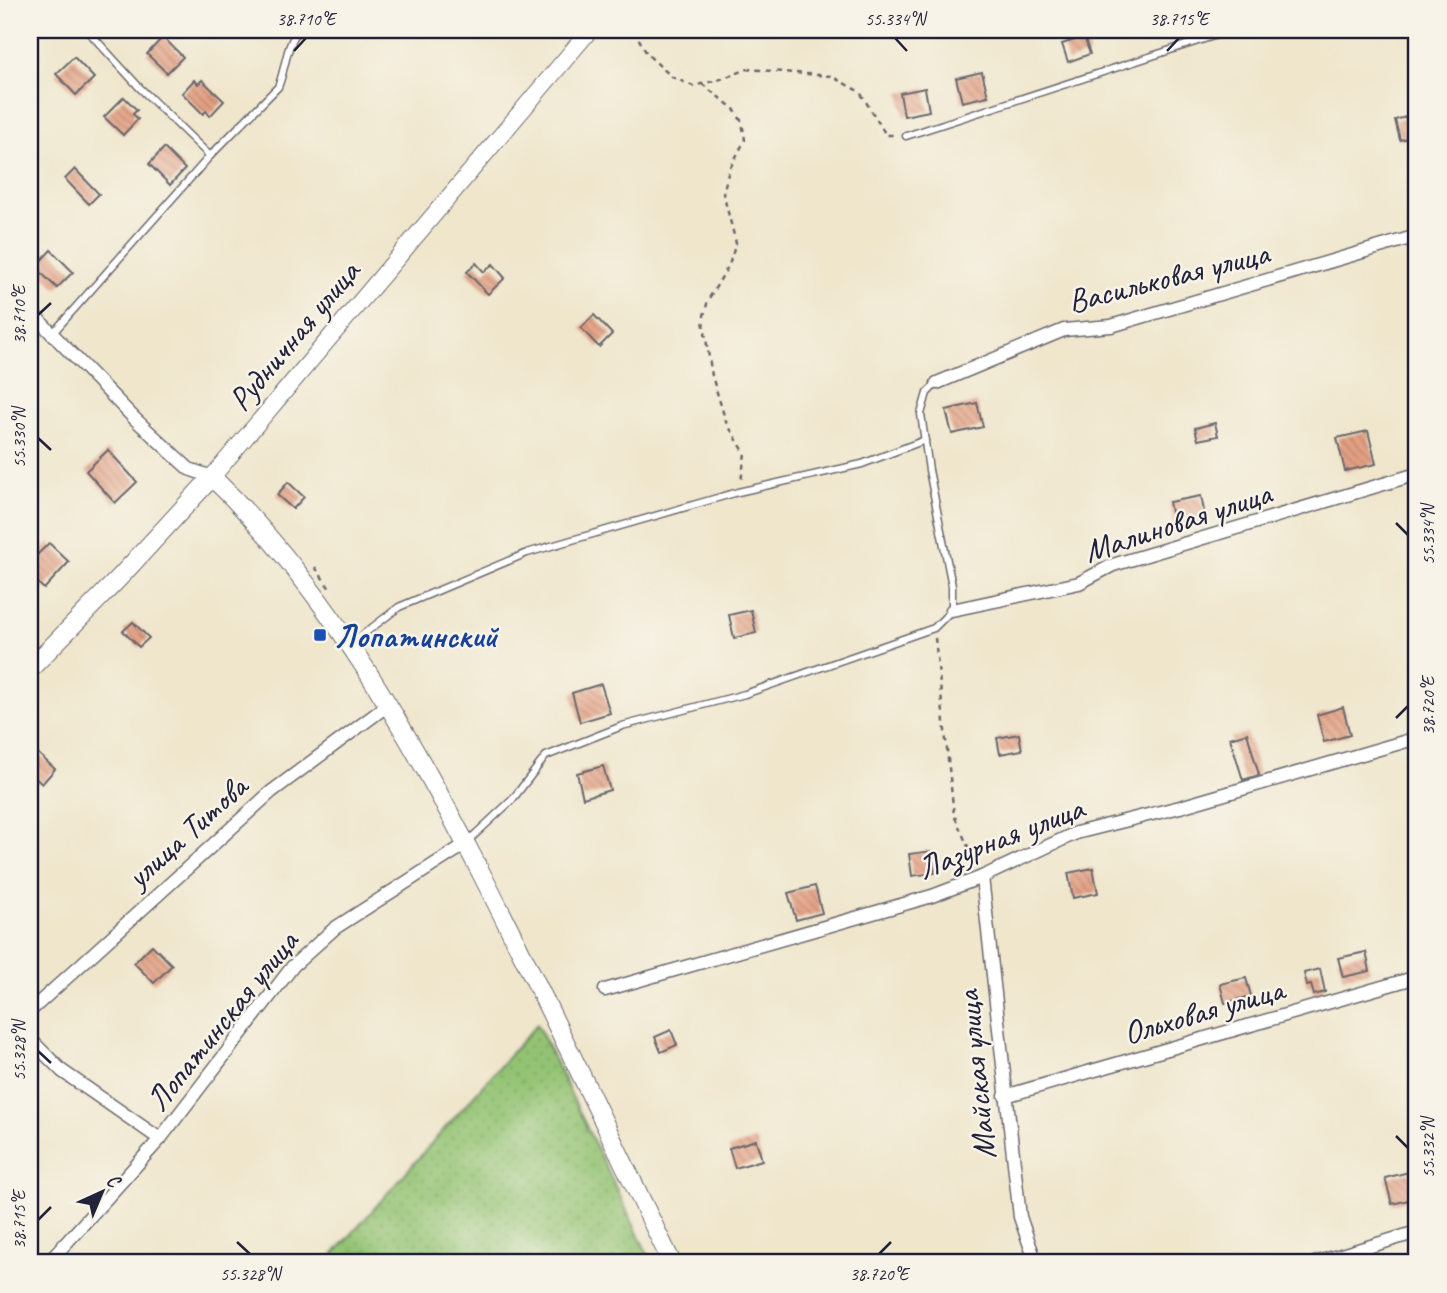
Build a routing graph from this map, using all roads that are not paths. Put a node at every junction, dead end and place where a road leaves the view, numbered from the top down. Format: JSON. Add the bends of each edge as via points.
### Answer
{"nodes":[{"id":1,"x":87,"y":30,"type":"edge"},
{"id":2,"x":298,"y":30,"type":"edge"},
{"id":3,"x":590,"y":30,"type":"edge"},
{"id":4,"x":1233,"y":30,"type":"edge"},
{"id":5,"x":906,"y":136,"type":"road end"},
{"id":6,"x":210,"y":156,"type":"junction"},
{"id":7,"x":1417,"y":236,"type":"edge"},
{"id":8,"x":30,"y":311,"type":"edge"},
{"id":9,"x":52,"y":334,"type":"junction"},
{"id":10,"x":937,"y":383,"type":"joint"},
{"id":11,"x":925,"y":440,"type":"junction"},
{"id":12,"x":1417,"y":474,"type":"edge"},
{"id":13,"x":212,"y":477,"type":"junction"},
{"id":14,"x":952,"y":610,"type":"junction"},
{"id":15,"x":350,"y":644,"type":"junction"},
{"id":16,"x":30,"y":669,"type":"edge"},
{"id":17,"x":388,"y":705,"type":"junction"},
{"id":18,"x":1417,"y":738,"type":"edge"},
{"id":19,"x":466,"y":844,"type":"junction"},
{"id":20,"x":982,"y":877,"type":"junction"},
{"id":21,"x":1417,"y":977,"type":"edge"},
{"id":22,"x":605,"y":990,"type":"dead end"},
{"id":23,"x":30,"y":1010,"type":"edge"},
{"id":24,"x":30,"y":1039,"type":"edge"},
{"id":25,"x":1005,"y":1096,"type":"junction"},
{"id":26,"x":160,"y":1139,"type":"junction"},
{"id":27,"x":1417,"y":1232,"type":"edge"},
{"id":28,"x":48,"y":1263,"type":"edge"},
{"id":29,"x":672,"y":1263,"type":"edge"},
{"id":30,"x":1036,"y":1263,"type":"edge"},
{"id":31,"x":1315,"y":1263,"type":"edge"}],
"edges":[{"from":1,"to":6,"type":"lane"},
{"from":2,"to":6,"type":"lane","via":[[289,44],[278,87]]},
{"from":3,"to":13,"type":"street","name":"Рудничная улица"},
{"from":4,"to":5,"type":"lane"},
{"from":6,"to":9,"type":"lane"},
{"from":7,"to":10,"type":"street","name":"Васильковая улица","via":[[1111,326],[1064,330]]},
{"from":8,"to":9,"type":"street"},
{"from":9,"to":13,"type":"street","via":[[189,468]]},
{"from":10,"to":11,"type":"lane","via":[[927,393],[921,414]]},
{"from":11,"to":14,"type":"lane","via":[[952,586]]},
{"from":11,"to":15,"type":"lane","via":[[862,464],[738,492],[527,553],[399,607]]},
{"from":12,"to":14,"type":"street","name":"Малиновая улица","via":[[1113,565],[1079,583]]},
{"from":13,"to":15,"type":"main road","via":[[267,535]]},
{"from":13,"to":16,"type":"main road","name":"Рудничная улица"},
{"from":14,"to":19,"type":"lane","via":[[934,628],[745,694],[622,726],[546,756],[512,800]]},
{"from":15,"to":17,"type":"main road"},
{"from":17,"to":19,"type":"main road"},
{"from":17,"to":23,"type":"street","name":"улица Титова","via":[[271,792]]},
{"from":18,"to":20,"type":"street","name":"Лазурная улица","via":[[1076,833]]},
{"from":19,"to":26,"type":"street","name":"Лопатинская улица","via":[[335,928],[293,966]]},
{"from":19,"to":29,"type":"main road"},
{"from":20,"to":22,"type":"street","name":"Лазурная улица","via":[[932,896]]},
{"from":20,"to":25,"type":"street","name":"Майская улица"},
{"from":21,"to":25,"type":"street","name":"Ольховая улица"},
{"from":24,"to":26,"type":"street","via":[[62,1071]]},
{"from":25,"to":30,"type":"street","name":"Майская улица","via":[[1020,1217]]},
{"from":26,"to":28,"type":"street","name":"Лопатинская улица"},
{"from":27,"to":31,"type":"street"}]}
